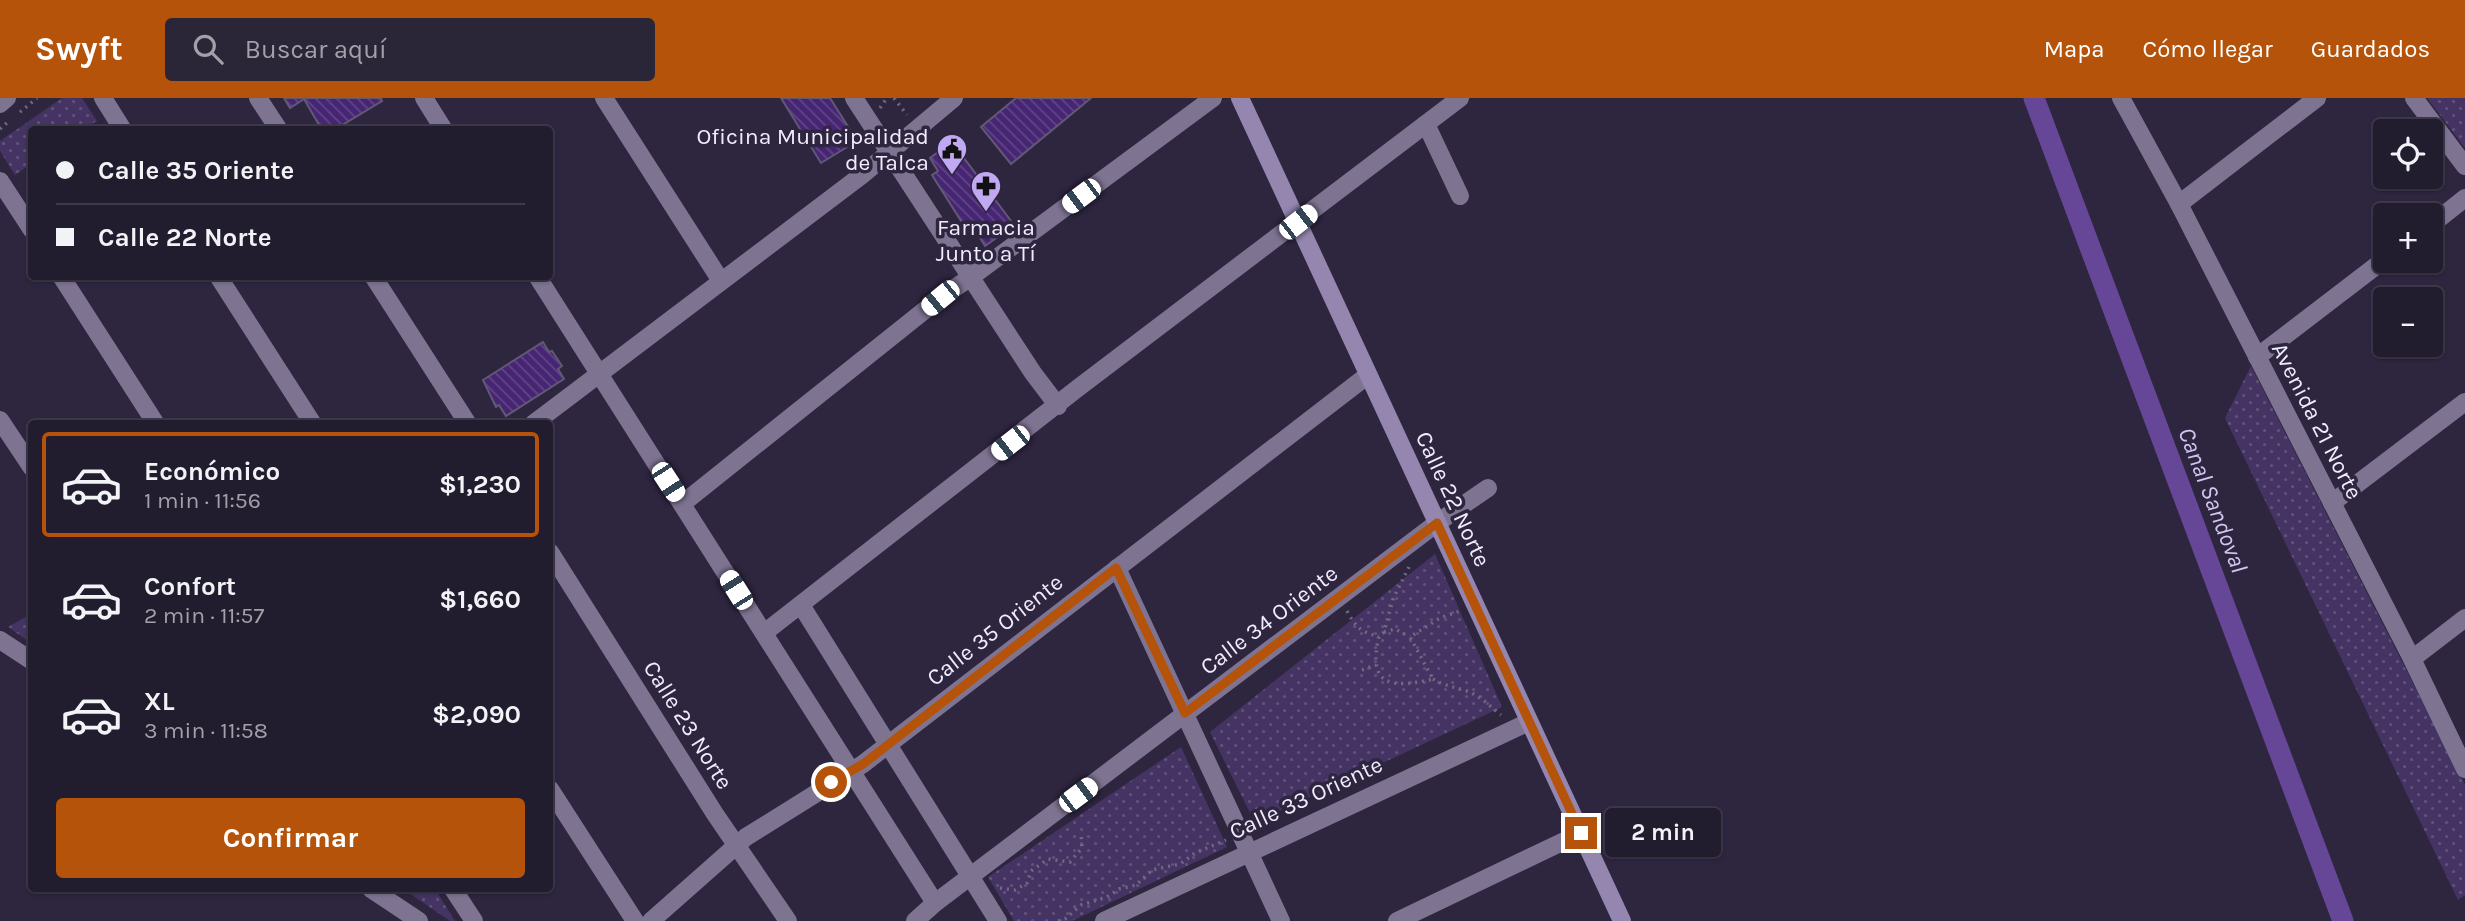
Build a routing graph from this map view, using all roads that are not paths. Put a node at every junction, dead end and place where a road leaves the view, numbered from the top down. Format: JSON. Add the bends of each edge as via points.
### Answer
{"nodes":[{"id":1,"x":7,"y":98,"type":"edge"},
{"id":2,"x":103,"y":98,"type":"edge"},
{"id":3,"x":258,"y":98,"type":"edge"},
{"id":4,"x":424,"y":98,"type":"edge"},
{"id":5,"x":604,"y":98,"type":"edge"},
{"id":6,"x":854,"y":98,"type":"edge"},
{"id":7,"x":954,"y":98,"type":"edge"},
{"id":8,"x":1213,"y":98,"type":"edge"},
{"id":9,"x":1240,"y":98,"type":"edge"},
{"id":10,"x":1460,"y":98,"type":"edge"},
{"id":11,"x":2121,"y":98,"type":"edge"},
{"id":12,"x":2317,"y":98,"type":"edge"},
{"id":13,"x":2414,"y":98,"type":"edge"},
{"id":14,"x":0,"y":104,"type":"edge"},
{"id":15,"x":1426,"y":124,"type":"junction"},
{"id":16,"x":120,"y":126,"type":"edge"},
{"id":17,"x":276,"y":126,"type":"edge"},
{"id":18,"x":442,"y":126,"type":"edge"},
{"id":19,"x":889,"y":152,"type":"junction"},
{"id":20,"x":2465,"y":166,"type":"edge"},
{"id":21,"x":0,"y":181,"type":"edge"},
{"id":22,"x":1460,"y":196,"type":"dead end"},
{"id":23,"x":2465,"y":198,"type":"edge"},
{"id":24,"x":2179,"y":204,"type":"junction"},
{"id":25,"x":2443,"y":215,"type":"edge"},
{"id":26,"x":1298,"y":222,"type":"junction"},
{"id":27,"x":28,"y":224,"type":"edge"},
{"id":28,"x":2373,"y":268,"type":"edge"},
{"id":29,"x":971,"y":277,"type":"junction"},
{"id":30,"x":64,"y":280,"type":"edge"},
{"id":31,"x":221,"y":280,"type":"edge"},
{"id":32,"x":376,"y":280,"type":"edge"},
{"id":33,"x":540,"y":280,"type":"edge"},
{"id":34,"x":721,"y":281,"type":"junction"},
{"id":35,"x":2257,"y":357,"type":"junction"},
{"id":36,"x":599,"y":373,"type":"junction"},
{"id":37,"x":1368,"y":375,"type":"junction"},
{"id":38,"x":2465,"y":402,"type":"edge"},
{"id":39,"x":1058,"y":406,"type":"junction"},
{"id":40,"x":0,"y":420,"type":"edge"},
{"id":41,"x":153,"y":420,"type":"edge"},
{"id":42,"x":310,"y":420,"type":"edge"},
{"id":43,"x":465,"y":420,"type":"edge"},
{"id":44,"x":538,"y":420,"type":"edge"},
{"id":45,"x":28,"y":462,"type":"edge"},
{"id":46,"x":1488,"y":488,"type":"dead end"},
{"id":47,"x":2332,"y":503,"type":"junction"},
{"id":48,"x":682,"y":504,"type":"junction"},
{"id":49,"x":1437,"y":523,"type":"junction"},
{"id":50,"x":553,"y":557,"type":"edge"},
{"id":51,"x":1116,"y":568,"type":"junction"},
{"id":52,"x":800,"y":605,"type":"junction"},
{"id":53,"x":2465,"y":618,"type":"edge"},
{"id":54,"x":764,"y":633,"type":"junction"},
{"id":55,"x":0,"y":640,"type":"edge"},
{"id":56,"x":28,"y":658,"type":"edge"},
{"id":57,"x":2412,"y":659,"type":"junction"},
{"id":58,"x":1185,"y":713,"type":"junction"},
{"id":59,"x":1529,"y":722,"type":"junction"},
{"id":60,"x":887,"y":744,"type":"junction"},
{"id":61,"x":2465,"y":769,"type":"edge"},
{"id":62,"x":851,"y":771,"type":"junction"},
{"id":63,"x":553,"y":794,"type":"edge"},
{"id":64,"x":1581,"y":833,"type":"junction"},
{"id":65,"x":736,"y":845,"type":"junction"},
{"id":66,"x":1249,"y":851,"type":"junction"},
{"id":67,"x":970,"y":877,"type":"junction"},
{"id":68,"x":376,"y":892,"type":"edge"},
{"id":69,"x":455,"y":892,"type":"edge"},
{"id":70,"x":935,"y":903,"type":"junction"},
{"id":71,"x":419,"y":921,"type":"edge"},
{"id":72,"x":474,"y":921,"type":"edge"},
{"id":73,"x":635,"y":921,"type":"edge"},
{"id":74,"x":651,"y":921,"type":"edge"},
{"id":75,"x":788,"y":921,"type":"edge"},
{"id":76,"x":915,"y":921,"type":"edge"},
{"id":77,"x":998,"y":921,"type":"edge"},
{"id":78,"x":1104,"y":921,"type":"edge"},
{"id":79,"x":1281,"y":921,"type":"edge"},
{"id":80,"x":1397,"y":921,"type":"edge"},
{"id":81,"x":1622,"y":921,"type":"edge"}],
"edges":[{"from":1,"to":14,"type":"street"},
{"from":2,"to":16,"type":"street"},
{"from":3,"to":17,"type":"street"},
{"from":4,"to":18,"type":"street"},
{"from":5,"to":34,"type":"street"},
{"from":6,"to":19,"type":"street"},
{"from":7,"to":19,"type":"street"},
{"from":8,"to":29,"type":"street"},
{"from":9,"to":26,"type":"street","name":"Calle 22 Norte"},
{"from":10,"to":15,"type":"street"},
{"from":11,"to":24,"type":"street","name":"Avenida 21 Norte"},
{"from":12,"to":24,"type":"street"},
{"from":13,"to":20,"type":"street"},
{"from":15,"to":22,"type":"street"},
{"from":15,"to":26,"type":"street"},
{"from":19,"to":29,"type":"street"},
{"from":19,"to":34,"type":"street"},
{"from":21,"to":27,"type":"street"},
{"from":23,"to":25,"type":"street"},
{"from":24,"to":35,"type":"street","name":"Avenida 21 Norte"},
{"from":26,"to":37,"type":"street","name":"Calle 22 Norte"},
{"from":26,"to":39,"type":"street"},
{"from":28,"to":35,"type":"street"},
{"from":29,"to":39,"type":"street"},
{"from":29,"to":48,"type":"street"},
{"from":30,"to":41,"type":"street"},
{"from":31,"to":42,"type":"street"},
{"from":32,"to":43,"type":"street"},
{"from":33,"to":36,"type":"street"},
{"from":34,"to":36,"type":"street"},
{"from":35,"to":47,"type":"street","name":"Avenida 21 Norte"},
{"from":36,"to":44,"type":"street"},
{"from":36,"to":48,"type":"street"},
{"from":37,"to":49,"type":"street","name":"Calle 22 Norte"},
{"from":37,"to":51,"type":"street","name":"Calle 35 Oriente"},
{"from":38,"to":47,"type":"street"},
{"from":39,"to":52,"type":"street"},
{"from":40,"to":45,"type":"street"},
{"from":46,"to":49,"type":"street","name":"Calle 34 Oriente"},
{"from":47,"to":57,"type":"street","name":"Avenida 21 Norte"},
{"from":48,"to":54,"type":"street"},
{"from":49,"to":58,"type":"street","name":"Calle 34 Oriente"},
{"from":49,"to":59,"type":"street","name":"Calle 22 Norte"},
{"from":50,"to":65,"type":"street","name":"Calle 23 Norte"},
{"from":51,"to":58,"type":"street"},
{"from":51,"to":60,"type":"street","name":"Calle 35 Oriente"},
{"from":52,"to":54,"type":"street"},
{"from":52,"to":60,"type":"street"},
{"from":53,"to":57,"type":"street"},
{"from":54,"to":62,"type":"street"},
{"from":55,"to":56,"type":"street"},
{"from":57,"to":61,"type":"street","name":"Avenida 21 Norte"},
{"from":58,"to":66,"type":"street"},
{"from":58,"to":67,"type":"street","name":"Calle 34 Oriente"},
{"from":59,"to":64,"type":"street","name":"Calle 22 Norte"},
{"from":59,"to":66,"type":"street","name":"Calle 33 Oriente"},
{"from":60,"to":62,"type":"street","name":"Calle 35 Oriente"},
{"from":60,"to":67,"type":"street"},
{"from":62,"to":65,"type":"street","name":"Calle 35 Oriente"},
{"from":62,"to":70,"type":"street"},
{"from":63,"to":73,"type":"street"},
{"from":64,"to":80,"type":"street"},
{"from":64,"to":81,"type":"street","name":"Calle 22 Norte"},
{"from":65,"to":74,"type":"street","name":"Calle 35 Oriente"},
{"from":65,"to":75,"type":"street","name":"Calle 23 Norte"},
{"from":66,"to":78,"type":"street","name":"Calle 33 Oriente"},
{"from":66,"to":79,"type":"street"},
{"from":67,"to":70,"type":"street","name":"Calle 34 Oriente"},
{"from":67,"to":77,"type":"street"},
{"from":68,"to":71,"type":"street"},
{"from":69,"to":72,"type":"street"},
{"from":70,"to":76,"type":"street","name":"Calle 34 Oriente"}]}
